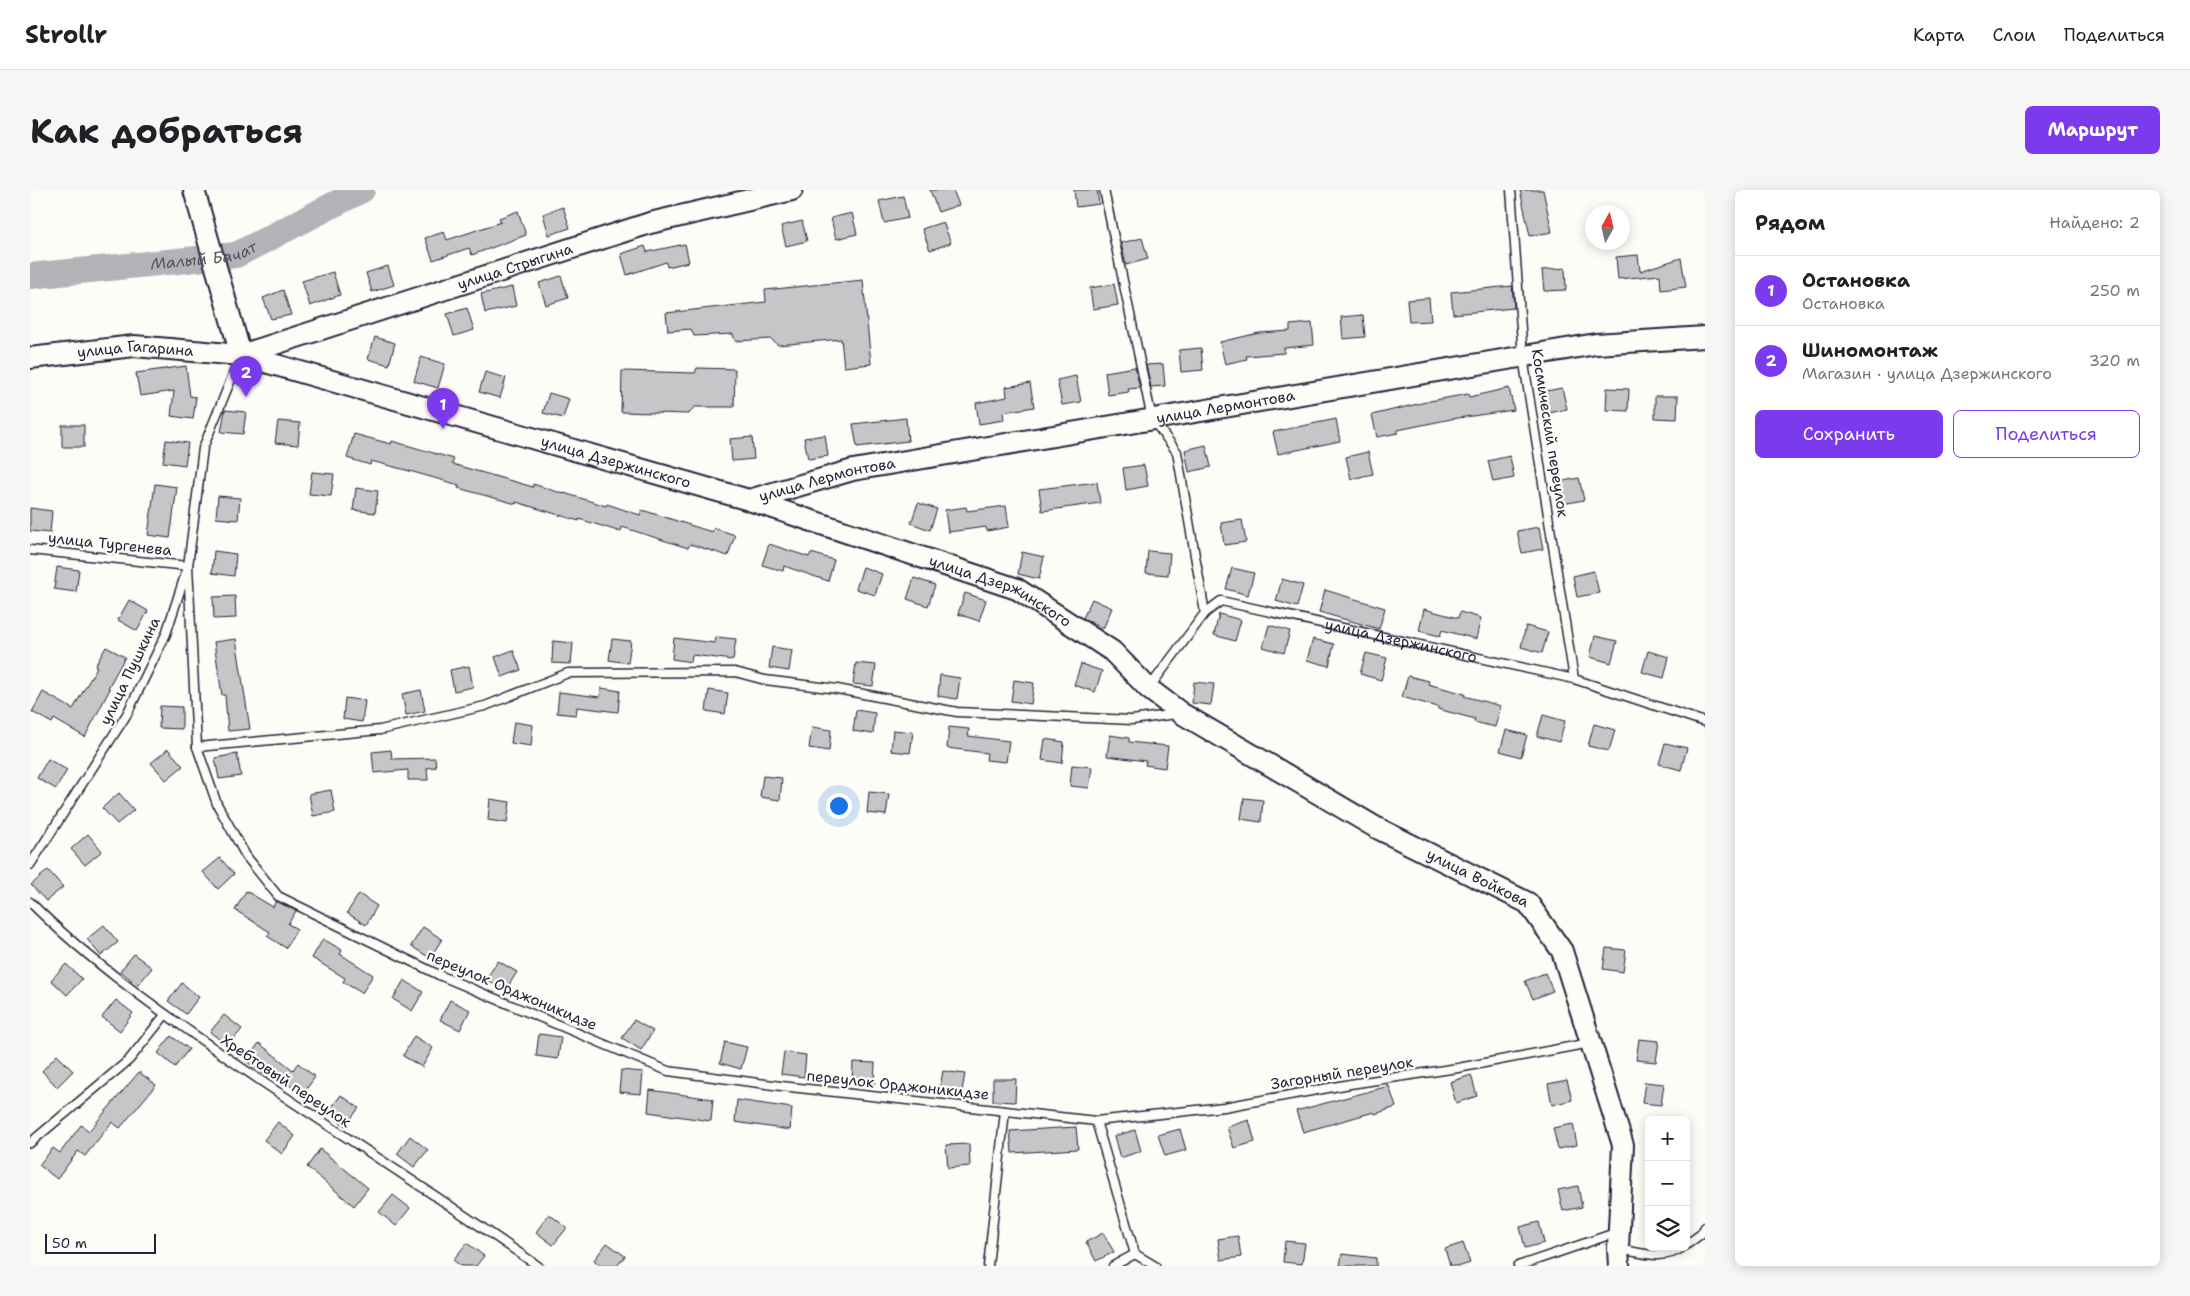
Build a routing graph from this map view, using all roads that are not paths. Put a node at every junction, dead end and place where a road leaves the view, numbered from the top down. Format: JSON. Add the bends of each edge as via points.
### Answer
{"nodes":[{"id":1,"x":792,"y":190,"type":"edge"},
{"id":2,"x":1104,"y":190,"type":"edge"},
{"id":3,"x":1511,"y":190,"type":"edge"},
{"id":4,"x":196,"y":198,"type":"edge"},
{"id":5,"x":1705,"y":336,"type":"edge"},
{"id":6,"x":241,"y":356,"type":"junction"},
{"id":7,"x":1523,"y":357,"type":"junction"},
{"id":8,"x":30,"y":358,"type":"edge"},
{"id":9,"x":1152,"y":419,"type":"junction"},
{"id":10,"x":749,"y":500,"type":"junction"},
{"id":11,"x":30,"y":550,"type":"edge"},
{"id":12,"x":188,"y":566,"type":"junction"},
{"id":13,"x":1205,"y":613,"type":"junction"},
{"id":14,"x":1574,"y":679,"type":"junction"},
{"id":15,"x":1149,"y":689,"type":"junction"},
{"id":16,"x":1181,"y":713,"type":"junction"},
{"id":17,"x":1705,"y":722,"type":"edge"},
{"id":18,"x":197,"y":747,"type":"junction"},
{"id":19,"x":30,"y":865,"type":"edge"},
{"id":20,"x":30,"y":902,"type":"edge"},
{"id":21,"x":164,"y":1015,"type":"junction"},
{"id":22,"x":1591,"y":1042,"type":"junction"},
{"id":23,"x":1005,"y":1111,"type":"junction"},
{"id":24,"x":1096,"y":1121,"type":"junction"},
{"id":25,"x":30,"y":1142,"type":"edge"},
{"id":26,"x":1705,"y":1227,"type":"edge"},
{"id":27,"x":1690,"y":1242,"type":"edge"},
{"id":28,"x":1618,"y":1249,"type":"edge"},
{"id":29,"x":1678,"y":1251,"type":"edge"},
{"id":30,"x":1135,"y":1254,"type":"junction"},
{"id":31,"x":538,"y":1266,"type":"edge"},
{"id":32,"x":988,"y":1266,"type":"edge"},
{"id":33,"x":1113,"y":1266,"type":"edge"},
{"id":34,"x":1155,"y":1266,"type":"edge"},
{"id":35,"x":1518,"y":1266,"type":"edge"}],
"edges":[{"from":1,"to":6,"type":"street","name":"улица Стрыгина","via":[[650,223]]},
{"from":2,"to":9,"type":"lane"},
{"from":3,"to":7,"type":"lane","name":"Космический переулок"},
{"from":4,"to":6,"type":"street"},
{"from":5,"to":7,"type":"street","name":"улица Лермонтова","via":[[1596,344]]},
{"from":6,"to":8,"type":"street","name":"улица Гагарина","via":[[134,346]]},
{"from":6,"to":10,"type":"street","name":"улица Дзержинского"},
{"from":6,"to":12,"type":"lane","name":"улица Пушкина","via":[[203,448]]},
{"from":7,"to":9,"type":"street","name":"улица Лермонтова"},
{"from":7,"to":14,"type":"lane","name":"Космический переулок"},
{"from":9,"to":10,"type":"street","name":"улица Лермонтова","via":[[853,470]]},
{"from":9,"to":13,"type":"lane","via":[[1177,452]]},
{"from":10,"to":15,"type":"street","name":"улица Дзержинского","via":[[1017,589],[1112,651]]},
{"from":11,"to":12,"type":"lane","name":"улица Тургенева"},
{"from":12,"to":18,"type":"lane","name":"переулок Орджоникидзе"},
{"from":12,"to":19,"type":"lane","name":"улица Пушкина","via":[[166,634],[127,714]]},
{"from":13,"to":14,"type":"lane","name":"улица Дзержинского","via":[[1221,601]]},
{"from":13,"to":15,"type":"lane","name":"улица Дзержинского"},
{"from":14,"to":17,"type":"lane","name":"улица Дзержинского"},
{"from":15,"to":16,"type":"street","name":"улица Войкова"},
{"from":16,"to":18,"type":"lane","via":[[1132,720],[957,712],[837,689],[765,680],[736,672],[568,673],[485,706],[380,730]]},
{"from":16,"to":22,"type":"street","name":"улица Войкова","via":[[1376,828],[1528,903],[1562,950]]},
{"from":18,"to":23,"type":"lane","name":"переулок Орджоникидзе","via":[[217,804],[246,856],[278,896],[439,976],[668,1071]]},
{"from":20,"to":21,"type":"lane","name":"Хребтовый переулок"},
{"from":21,"to":25,"type":"lane","via":[[129,1060]]},
{"from":21,"to":31,"type":"lane","name":"Хребтовый переулок"},
{"from":22,"to":24,"type":"lane","name":"Загорный переулок","via":[[1224,1107]]},
{"from":22,"to":28,"type":"street","name":"улица Войкова","via":[[1623,1145]]},
{"from":23,"to":24,"type":"lane","name":"переулок Орджоникидзе"},
{"from":23,"to":32,"type":"lane"},
{"from":24,"to":30,"type":"lane"},
{"from":26,"to":27,"type":"lane"},
{"from":28,"to":29,"type":"lane","via":[[1652,1256]]},
{"from":28,"to":35,"type":"lane"},
{"from":30,"to":33,"type":"lane"},
{"from":30,"to":34,"type":"lane"}]}
